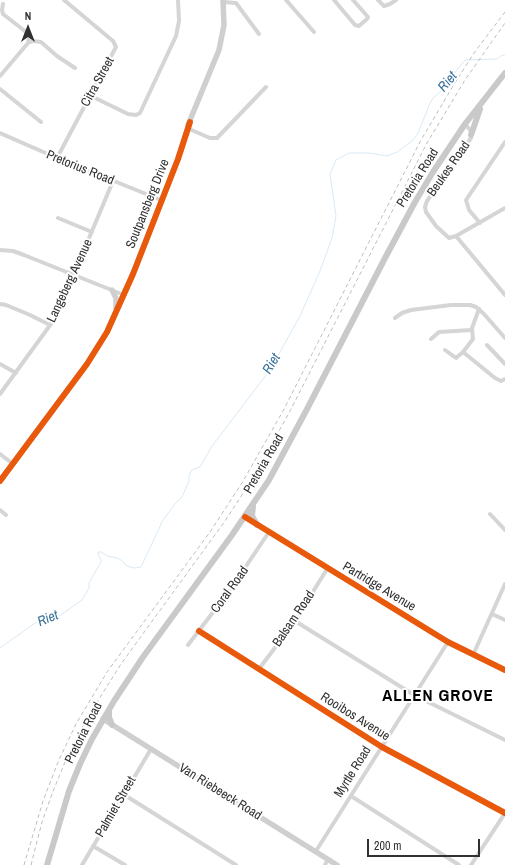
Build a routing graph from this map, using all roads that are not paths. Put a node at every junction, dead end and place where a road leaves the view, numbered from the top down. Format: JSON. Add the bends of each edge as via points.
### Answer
{"nodes":[{"id":1,"x":64,"y":0,"type":"edge"},
{"id":2,"x":178,"y":0,"type":"edge"},
{"id":3,"x":286,"y":0,"type":"edge"},
{"id":4,"x":334,"y":0,"type":"edge"},
{"id":5,"x":353,"y":0,"type":"edge"},
{"id":6,"x":378,"y":0,"type":"edge"},
{"id":7,"x":396,"y":0,"type":"edge"},
{"id":8,"x":224,"y":1,"type":"edge"},
{"id":9,"x":3,"y":4,"type":"dead end"},
{"id":10,"x":314,"y":32,"type":"dead end"},
{"id":11,"x":259,"y":34,"type":"dead end"},
{"id":12,"x":28,"y":43,"type":"junction"},
{"id":13,"x":75,"y":68,"type":"dead end"},
{"id":14,"x":505,"y":73,"type":"edge"},
{"id":15,"x":0,"y":76,"type":"edge"},
{"id":16,"x":266,"y":87,"type":"dead end"},
{"id":17,"x":0,"y":89,"type":"edge"},
{"id":18,"x":91,"y":96,"type":"junction"},
{"id":19,"x":483,"y":102,"type":"junction"},
{"id":20,"x":41,"y":122,"type":"dead end"},
{"id":21,"x":465,"y":124,"type":"junction"},
{"id":22,"x":188,"y":126,"type":"junction"},
{"id":23,"x":460,"y":132,"type":"junction"},
{"id":24,"x":0,"y":133,"type":"edge"},
{"id":25,"x":471,"y":134,"type":"junction"},
{"id":26,"x":505,"y":142,"type":"edge"},
{"id":27,"x":57,"y":158,"type":"junction"},
{"id":28,"x":113,"y":181,"type":"junction"},
{"id":29,"x":159,"y":200,"type":"junction"},
{"id":30,"x":505,"y":208,"type":"edge"},
{"id":31,"x":58,"y":218,"type":"dead end"},
{"id":32,"x":480,"y":223,"type":"junction"},
{"id":33,"x":92,"y":232,"type":"junction"},
{"id":34,"x":456,"y":236,"type":"junction"},
{"id":35,"x":0,"y":248,"type":"edge"},
{"id":36,"x":74,"y":275,"type":"junction"},
{"id":37,"x":112,"y":290,"type":"junction"},
{"id":38,"x":123,"y":295,"type":"junction"},
{"id":39,"x":505,"y":295,"type":"edge"},
{"id":40,"x":0,"y":304,"type":"edge"},
{"id":41,"x":116,"y":308,"type":"junction"},
{"id":42,"x":479,"y":309,"type":"junction"},
{"id":43,"x":395,"y":318,"type":"dead end"},
{"id":44,"x":50,"y":325,"type":"junction"},
{"id":45,"x":472,"y":330,"type":"junction"},
{"id":46,"x":106,"y":334,"type":"junction"},
{"id":47,"x":505,"y":338,"type":"edge"},
{"id":48,"x":431,"y":339,"type":"dead end"},
{"id":49,"x":487,"y":345,"type":"dead end"},
{"id":50,"x":445,"y":350,"type":"dead end"},
{"id":51,"x":463,"y":352,"type":"junction"},
{"id":52,"x":0,"y":364,"type":"edge"},
{"id":53,"x":505,"y":364,"type":"edge"},
{"id":54,"x":16,"y":373,"type":"junction"},
{"id":55,"x":504,"y":382,"type":"edge"},
{"id":56,"x":0,"y":394,"type":"edge"},
{"id":57,"x":0,"y":454,"type":"edge"},
{"id":58,"x":13,"y":464,"type":"junction"},
{"id":59,"x":0,"y":481,"type":"edge"},
{"id":60,"x":254,"y":502,"type":"junction"},
{"id":61,"x":0,"y":510,"type":"edge"},
{"id":62,"x":490,"y":514,"type":"dead end"},
{"id":63,"x":6,"y":515,"type":"dead end"},
{"id":64,"x":244,"y":517,"type":"junction"},
{"id":65,"x":257,"y":525,"type":"junction"},
{"id":66,"x":505,"y":530,"type":"edge"},
{"id":67,"x":269,"y":532,"type":"junction"},
{"id":68,"x":327,"y":569,"type":"junction"},
{"id":69,"x":505,"y":584,"type":"edge"},
{"id":70,"x":492,"y":614,"type":"junction"},
{"id":71,"x":505,"y":620,"type":"edge"},
{"id":72,"x":295,"y":621,"type":"junction"},
{"id":73,"x":199,"y":631,"type":"junction"},
{"id":74,"x":448,"y":642,"type":"junction"},
{"id":75,"x":188,"y":645,"type":"dead end"},
{"id":76,"x":473,"y":655,"type":"junction"},
{"id":77,"x":259,"y":669,"type":"junction"},
{"id":78,"x":505,"y":670,"type":"edge"},
{"id":79,"x":414,"y":695,"type":"junction"},
{"id":80,"x":110,"y":708,"type":"junction"},
{"id":81,"x":103,"y":719,"type":"junction"},
{"id":82,"x":112,"y":726,"type":"junction"},
{"id":83,"x":98,"y":728,"type":"junction"},
{"id":84,"x":505,"y":740,"type":"edge"},
{"id":85,"x":382,"y":747,"type":"junction"},
{"id":86,"x":151,"y":749,"type":"junction"},
{"id":87,"x":123,"y":794,"type":"junction"},
{"id":88,"x":351,"y":796,"type":"junction"},
{"id":89,"x":505,"y":813,"type":"edge"},
{"id":90,"x":93,"y":846,"type":"junction"},
{"id":91,"x":316,"y":851,"type":"junction"},
{"id":92,"x":328,"y":859,"type":"junction"},
{"id":93,"x":47,"y":865,"type":"edge"},
{"id":94,"x":82,"y":865,"type":"edge"},
{"id":95,"x":125,"y":865,"type":"edge"},
{"id":96,"x":236,"y":865,"type":"edge"},
{"id":97,"x":325,"y":865,"type":"edge"},
{"id":98,"x":337,"y":865,"type":"edge"},
{"id":99,"x":459,"y":865,"type":"edge"},
{"id":100,"x":471,"y":865,"type":"edge"}],
"edges":[{"from":1,"to":18,"type":"street","name":"Citra Street","via":[[116,45]]},
{"from":2,"to":18,"type":"street","via":[[179,21],[176,36],[140,113],[128,114]]},
{"from":3,"to":10,"type":"street"},
{"from":4,"to":5,"type":"street","via":[[355,25],[360,26],[368,17]]},
{"from":6,"to":7,"type":"street","via":[[384,6]]},
{"from":8,"to":11,"type":"street","via":[[236,3]]},
{"from":8,"to":22,"type":"street","name":"Soutpansberg Drive","via":[[224,25],[219,50]]},
{"from":9,"to":12,"type":"street","via":[[2,14],[26,32],[29,37]]},
{"from":12,"to":13,"type":"street","via":[[41,42]]},
{"from":12,"to":15,"type":"street"},
{"from":14,"to":19,"type":"main road","name":"Pretoria Road"},
{"from":16,"to":22,"type":"street","via":[[217,138],[210,138]]},
{"from":17,"to":20,"type":"street"},
{"from":18,"to":27,"type":"street","name":"Citra Street"},
{"from":19,"to":21,"type":"main road","name":"Pretoria Road"},
{"from":19,"to":25,"type":"main road"},
{"from":21,"to":23,"type":"main road","name":"Pretoria Road"},
{"from":21,"to":25,"type":"street","name":"Beukes Road"},
{"from":22,"to":29,"type":"street","name":"Soutpansberg Drive"},
{"from":23,"to":25,"type":"main road"},
{"from":23,"to":60,"type":"main road","name":"Pretoria Road","via":[[406,217],[283,455]]},
{"from":24,"to":27,"type":"street","name":"Pretorius Road"},
{"from":25,"to":34,"type":"street","name":"Beukes Road","via":[[468,143],[425,207],[427,215],[447,237]]},
{"from":26,"to":32,"type":"street","via":[[467,197],[467,207]]},
{"from":27,"to":28,"type":"street","name":"Pretorius Road"},
{"from":28,"to":29,"type":"street","name":"Pretorius Road"},
{"from":28,"to":33,"type":"street","name":"Langeberg Avenue"},
{"from":29,"to":38,"type":"street","name":"Soutpansberg Drive"},
{"from":30,"to":32,"type":"street"},
{"from":31,"to":33,"type":"street"},
{"from":32,"to":34,"type":"street"},
{"from":33,"to":36,"type":"street","name":"Langeberg Avenue"},
{"from":34,"to":39,"type":"street"},
{"from":35,"to":36,"type":"street"},
{"from":36,"to":37,"type":"street"},
{"from":36,"to":44,"type":"street","name":"Langeberg Avenue"},
{"from":37,"to":38,"type":"street"},
{"from":37,"to":41,"type":"street","via":[[116,298]]},
{"from":38,"to":41,"type":"street","name":"Soutpansberg Drive"},
{"from":38,"to":46,"type":"street","name":"Soutpansberg Drive"},
{"from":40,"to":44,"type":"street"},
{"from":41,"to":46,"type":"street","name":"Soutpansberg Drive"},
{"from":42,"to":43,"type":"street","via":[[470,305],[451,304],[407,311]]},
{"from":42,"to":45,"type":"street"},
{"from":42,"to":47,"type":"street"},
{"from":44,"to":54,"type":"street","name":"Langeberg Avenue"},
{"from":45,"to":48,"type":"street","via":[[439,332]]},
{"from":45,"to":51,"type":"street","via":[[472,342]]},
{"from":46,"to":58,"type":"street","name":"Soutpansberg Drive","via":[[87,364]]},
{"from":49,"to":53,"type":"street"},
{"from":50,"to":51,"type":"street","via":[[456,358]]},
{"from":51,"to":55,"type":"street"},
{"from":52,"to":54,"type":"street"},
{"from":54,"to":56,"type":"street","name":"Langeberg Avenue"},
{"from":57,"to":58,"type":"street"},
{"from":58,"to":59,"type":"street","name":"Soutpansberg Drive"},
{"from":60,"to":64,"type":"main road","name":"Pretoria Road"},
{"from":60,"to":65,"type":"main road","via":[[252,516]]},
{"from":61,"to":63,"type":"street"},
{"from":62,"to":66,"type":"street"},
{"from":64,"to":65,"type":"street","name":"Partridge Avenue"},
{"from":64,"to":80,"type":"main road","name":"Pretoria Road","via":[[143,656]]},
{"from":65,"to":67,"type":"street","name":"Partridge Avenue"},
{"from":67,"to":68,"type":"street","name":"Partridge Avenue"},
{"from":67,"to":73,"type":"street","name":"Coral Road"},
{"from":68,"to":72,"type":"street","name":"Balsam Road"},
{"from":68,"to":74,"type":"street","name":"Partridge Avenue"},
{"from":69,"to":70,"type":"street"},
{"from":70,"to":71,"type":"street"},
{"from":70,"to":76,"type":"street"},
{"from":72,"to":77,"type":"street","name":"Balsam Road"},
{"from":72,"to":79,"type":"street"},
{"from":73,"to":75,"type":"street","name":"Coral Road"},
{"from":73,"to":77,"type":"street","name":"Rooibos Avenue"},
{"from":74,"to":76,"type":"street","name":"Partridge Avenue"},
{"from":74,"to":79,"type":"street","name":"Myrtle Road"},
{"from":76,"to":78,"type":"street","name":"Partridge Avenue"},
{"from":77,"to":85,"type":"street","name":"Rooibos Avenue"},
{"from":79,"to":84,"type":"street"},
{"from":79,"to":85,"type":"street","name":"Myrtle Road"},
{"from":80,"to":81,"type":"main road","name":"Pretoria Road"},
{"from":80,"to":82,"type":"main road"},
{"from":81,"to":82,"type":"street","name":"Van Riebeeck Road"},
{"from":81,"to":83,"type":"main road","name":"Pretoria Road"},
{"from":82,"to":83,"type":"main road"},
{"from":82,"to":86,"type":"street","name":"Van Riebeeck Road"},
{"from":83,"to":93,"type":"main road","name":"Pretoria Road","via":[[69,791]]},
{"from":85,"to":88,"type":"street","name":"Myrtle Road"},
{"from":85,"to":89,"type":"street","name":"Rooibos Avenue"},
{"from":86,"to":87,"type":"street","name":"Palmiet Street"},
{"from":86,"to":91,"type":"street","name":"Van Riebeeck Road"},
{"from":87,"to":90,"type":"street","name":"Palmiet Street"},
{"from":87,"to":96,"type":"street"},
{"from":88,"to":91,"type":"street","name":"Myrtle Road"},
{"from":88,"to":99,"type":"street"},
{"from":89,"to":100,"type":"street"},
{"from":90,"to":94,"type":"street","name":"Palmiet Street"},
{"from":90,"to":95,"type":"street"},
{"from":91,"to":92,"type":"street","name":"Van Riebeeck Road"},
{"from":92,"to":97,"type":"street"},
{"from":92,"to":98,"type":"street","name":"Van Riebeeck Road"}]}
